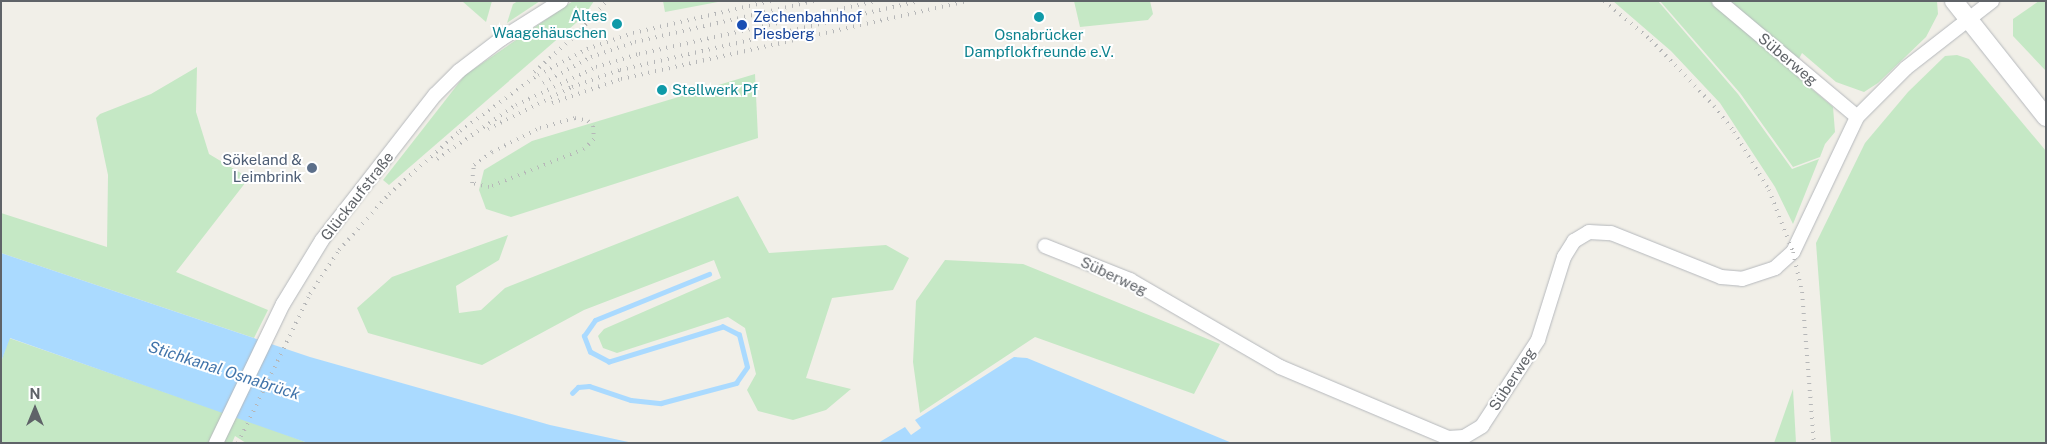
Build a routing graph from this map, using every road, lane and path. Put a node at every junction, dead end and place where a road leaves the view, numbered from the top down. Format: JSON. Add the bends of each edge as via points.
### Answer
{"nodes":[{"id":1,"x":561,"y":1,"type":"edge"},
{"id":2,"x":1719,"y":1,"type":"edge"},
{"id":3,"x":1954,"y":1,"type":"edge"},
{"id":4,"x":1992,"y":1,"type":"edge"},
{"id":5,"x":1967,"y":20,"type":"junction"},
{"id":6,"x":2046,"y":116,"type":"edge"},
{"id":7,"x":1857,"y":117,"type":"junction"},
{"id":8,"x":1045,"y":246,"type":"dead end"},
{"id":9,"x":217,"y":442,"type":"edge"}],
"edges":[{"from":1,"to":9,"type":"street","name":"Glückaufstraße","via":[[501,39],[459,71],[435,95],[322,240],[278,313]]},
{"from":2,"to":7,"type":"street","name":"Süberweg"},
{"from":3,"to":5,"type":"street"},
{"from":4,"to":5,"type":"street","name":"Süberweg"},
{"from":5,"to":6,"type":"street"},
{"from":5,"to":7,"type":"street","name":"Süberweg","via":[[1906,68]]},
{"from":7,"to":8,"type":"street","name":"Süberweg","via":[[1793,252],[1760,275],[1742,279],[1721,277],[1611,233],[1589,232],[1574,241],[1564,257],[1538,340],[1482,426],[1464,437],[1448,438],[1280,367],[1130,280]]}]}
